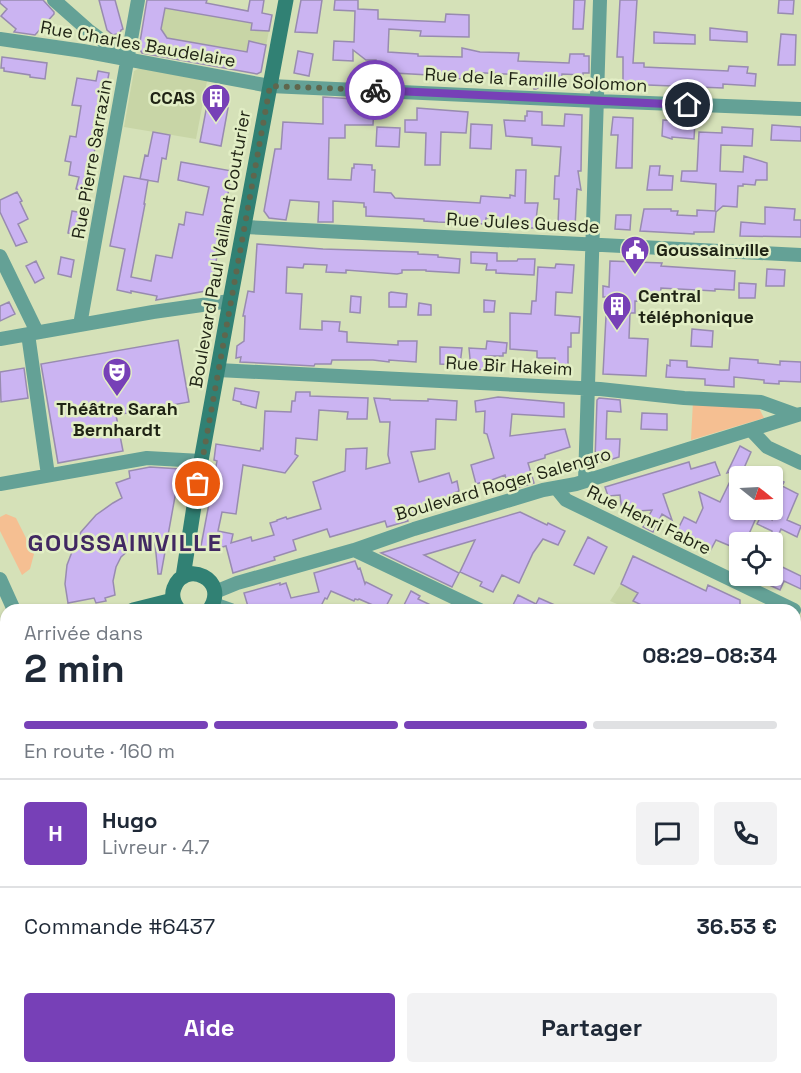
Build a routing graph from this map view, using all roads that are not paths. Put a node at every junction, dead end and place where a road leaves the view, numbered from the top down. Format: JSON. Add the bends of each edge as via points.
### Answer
{"nodes":[{"id":1,"x":54,"y":0,"type":"edge"},
{"id":2,"x":138,"y":0,"type":"edge"},
{"id":3,"x":286,"y":0,"type":"edge"},
{"id":4,"x":600,"y":0,"type":"edge"},
{"id":5,"x":0,"y":39,"type":"edge"},
{"id":6,"x":127,"y":59,"type":"junction"},
{"id":7,"x":270,"y":86,"type":"junction"},
{"id":8,"x":597,"y":101,"type":"junction"},
{"id":9,"x":801,"y":109,"type":"edge"},
{"id":10,"x":244,"y":227,"type":"junction"},
{"id":11,"x":592,"y":244,"type":"junction"},
{"id":12,"x":801,"y":255,"type":"edge"},
{"id":13,"x":0,"y":256,"type":"edge"},
{"id":14,"x":230,"y":301,"type":"junction"},
{"id":15,"x":80,"y":325,"type":"junction"},
{"id":16,"x":32,"y":333,"type":"junction"},
{"id":17,"x":0,"y":339,"type":"edge"},
{"id":18,"x":218,"y":370,"type":"junction"},
{"id":19,"x":588,"y":388,"type":"junction"},
{"id":20,"x":799,"y":414,"type":"edge"},
{"id":21,"x":751,"y":430,"type":"junction"},
{"id":22,"x":201,"y":461,"type":"junction"},
{"id":23,"x":801,"y":463,"type":"edge"},
{"id":24,"x":48,"y":475,"type":"junction"},
{"id":25,"x":585,"y":481,"type":"junction"},
{"id":26,"x":0,"y":484,"type":"edge"},
{"id":27,"x":557,"y":489,"type":"junction"},
{"id":28,"x":354,"y":550,"type":"junction"},
{"id":29,"x":183,"y":577,"type":"junction"},
{"id":30,"x":0,"y":579,"type":"edge"},
{"id":31,"x":213,"y":602,"type":"edge"},
{"id":32,"x":11,"y":604,"type":"edge"},
{"id":33,"x":176,"y":604,"type":"edge"},
{"id":34,"x":467,"y":604,"type":"edge"},
{"id":35,"x":780,"y":604,"type":"edge"}],
"edges":[{"from":1,"to":6,"type":"street"},
{"from":2,"to":6,"type":"street","name":"Rue Pierre Sarrazin"},
{"from":3,"to":7,"type":"street","name":"Boulevard Paul Vaillant Couturier"},
{"from":4,"to":8,"type":"street"},
{"from":5,"to":6,"type":"street","name":"Rue Charles Baudelaire"},
{"from":6,"to":7,"type":"street","name":"Rue Charles Baudelaire"},
{"from":6,"to":15,"type":"street","name":"Rue Pierre Sarrazin"},
{"from":7,"to":8,"type":"street","name":"Rue de la Famille Solomon"},
{"from":7,"to":10,"type":"street","name":"Boulevard Paul Vaillant Couturier"},
{"from":8,"to":9,"type":"street","name":"Rue de la Famille Solomon"},
{"from":8,"to":11,"type":"street"},
{"from":10,"to":11,"type":"street","name":"Rue Jules Guesde"},
{"from":10,"to":14,"type":"street","name":"Boulevard Paul Vaillant Couturier"},
{"from":11,"to":12,"type":"street","name":"Rue Jules Guesde"},
{"from":11,"to":19,"type":"street"},
{"from":13,"to":16,"type":"street"},
{"from":14,"to":15,"type":"street"},
{"from":14,"to":18,"type":"street","name":"Boulevard Paul Vaillant Couturier"},
{"from":15,"to":16,"type":"street"},
{"from":16,"to":17,"type":"street"},
{"from":16,"to":24,"type":"street"},
{"from":18,"to":19,"type":"street","name":"Rue Bir Hakeim"},
{"from":18,"to":22,"type":"street","name":"Boulevard Paul Vaillant Couturier"},
{"from":19,"to":20,"type":"street","name":"Rue Bir Hakeim","via":[[761,402]]},
{"from":19,"to":25,"type":"street"},
{"from":20,"to":21,"type":"street","name":"Boulevard Roger Salengro"},
{"from":21,"to":23,"type":"street","via":[[767,447]]},
{"from":21,"to":25,"type":"street","name":"Boulevard Roger Salengro"},
{"from":22,"to":24,"type":"street","via":[[147,458]]},
{"from":22,"to":29,"type":"street","name":"Boulevard Paul Vaillant Couturier"},
{"from":24,"to":26,"type":"street"},
{"from":25,"to":27,"type":"street","name":"Boulevard Roger Salengro"},
{"from":27,"to":28,"type":"street","name":"Boulevard Roger Salengro","via":[[543,490]]},
{"from":27,"to":35,"type":"street","name":"Rue Henri Fabre","via":[[566,500]]},
{"from":28,"to":31,"type":"street","name":"Boulevard Roger Salengro","via":[[237,583]]},
{"from":28,"to":34,"type":"street"},
{"from":29,"to":31,"type":"street","via":[[204,576],[213,585]]},
{"from":29,"to":33,"type":"street","name":"Boulevard Paul Vaillant Couturier","via":[[174,587]]},
{"from":30,"to":32,"type":"street"}]}
